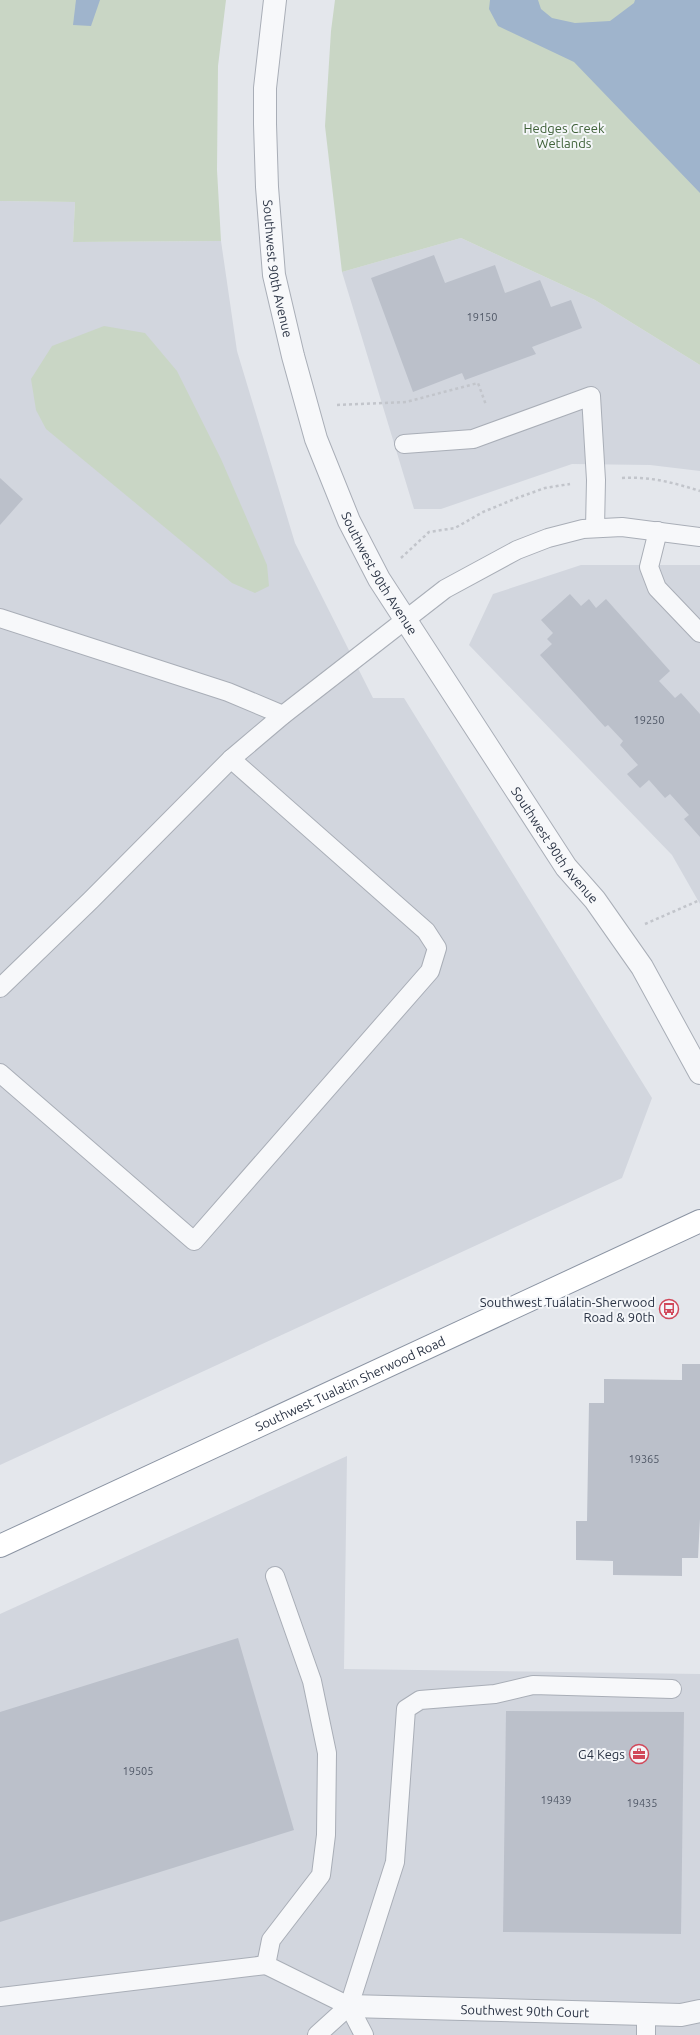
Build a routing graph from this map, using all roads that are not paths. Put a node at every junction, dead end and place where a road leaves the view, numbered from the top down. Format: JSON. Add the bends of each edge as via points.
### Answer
{"nodes":[{"id":1,"x":274,"y":0,"type":"edge"},
{"id":2,"x":404,"y":444,"type":"dead end"},
{"id":3,"x":595,"y":528,"type":"junction"},
{"id":4,"x":658,"y":531,"type":"junction"},
{"id":5,"x":700,"y":537,"type":"edge"},
{"id":6,"x":0,"y":618,"type":"edge"},
{"id":7,"x":405,"y":620,"type":"junction"},
{"id":8,"x":700,"y":633,"type":"edge"},
{"id":9,"x":283,"y":715,"type":"junction"},
{"id":10,"x":231,"y":759,"type":"junction"},
{"id":11,"x":0,"y":988,"type":"edge"},
{"id":12,"x":0,"y":1072,"type":"edge"},
{"id":13,"x":700,"y":1073,"type":"edge"},
{"id":14,"x":700,"y":1221,"type":"edge"},
{"id":15,"x":0,"y":1546,"type":"edge"},
{"id":16,"x":275,"y":1576,"type":"dead end"},
{"id":17,"x":672,"y":1689,"type":"dead end"},
{"id":18,"x":266,"y":1965,"type":"junction"},
{"id":19,"x":0,"y":1997,"type":"edge"},
{"id":20,"x":349,"y":2006,"type":"junction"},
{"id":21,"x":700,"y":2010,"type":"edge"},
{"id":22,"x":646,"y":2014,"type":"junction"},
{"id":23,"x":318,"y":2035,"type":"edge"},
{"id":24,"x":364,"y":2035,"type":"edge"},
{"id":25,"x":646,"y":2035,"type":"edge"}],
"edges":[{"from":1,"to":7,"type":"street","name":"Southwest 90th Avenue","via":[[266,88],[267,187],[274,275],[316,439],[348,521],[379,579]]},
{"from":2,"to":3,"type":"lane","via":[[473,439],[591,396],[596,480]]},
{"from":3,"to":4,"type":"lane","via":[[622,527]]},
{"from":3,"to":7,"type":"lane","via":[[548,538],[518,550],[445,589]]},
{"from":4,"to":5,"type":"lane"},
{"from":4,"to":8,"type":"lane","via":[[649,567],[657,588]]},
{"from":6,"to":9,"type":"lane","via":[[228,692]]},
{"from":7,"to":9,"type":"lane"},
{"from":7,"to":13,"type":"street","name":"Southwest 90th Avenue","via":[[566,867],[595,900],[642,967]]},
{"from":9,"to":10,"type":"lane"},
{"from":10,"to":11,"type":"lane","via":[[92,900]]},
{"from":10,"to":12,"type":"lane","via":[[426,931],[437,948],[430,971],[194,1241]]},
{"from":14,"to":15,"type":"highway","name":"Southwest Tualatin Sherwood Road"},
{"from":16,"to":18,"type":"lane","via":[[312,1681],[325,1746],[326,1835],[321,1875],[271,1940]]},
{"from":17,"to":20,"type":"lane","via":[[534,1685],[495,1694],[420,1700],[406,1709],[395,1862]]},
{"from":18,"to":19,"type":"lane"},
{"from":18,"to":20,"type":"lane"},
{"from":20,"to":22,"type":"street","name":"Southwest 90th Court"},
{"from":20,"to":23,"type":"lane"},
{"from":20,"to":24,"type":"lane"},
{"from":21,"to":22,"type":"street","name":"Southwest 90th Court","via":[[681,2015]]},
{"from":22,"to":25,"type":"lane"}]}
